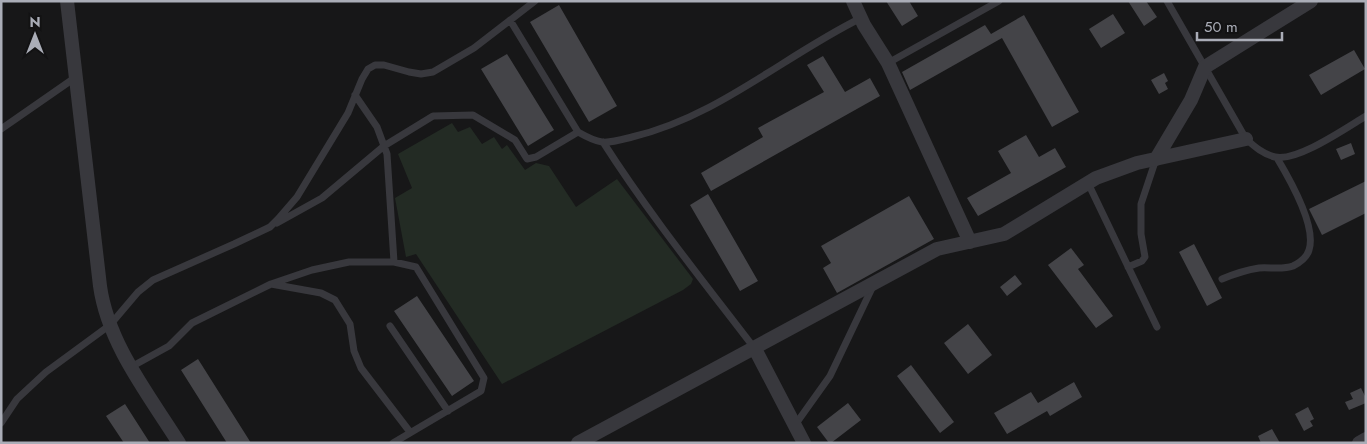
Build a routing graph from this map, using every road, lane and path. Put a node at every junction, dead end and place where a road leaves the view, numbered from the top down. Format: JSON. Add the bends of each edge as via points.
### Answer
{"nodes":[{"id":1,"x":67,"y":1,"type":"edge"},
{"id":2,"x":535,"y":1,"type":"edge"},
{"id":3,"x":853,"y":1,"type":"edge"},
{"id":4,"x":999,"y":1,"type":"edge"},
{"id":5,"x":1167,"y":1,"type":"edge"},
{"id":6,"x":1311,"y":1,"type":"edge"},
{"id":7,"x":861,"y":18,"type":"junction"},
{"id":8,"x":510,"y":20,"type":"junction"},
{"id":9,"x":888,"y":63,"type":"junction"},
{"id":10,"x":1205,"y":67,"type":"junction"},
{"id":11,"x":76,"y":77,"type":"junction"},
{"id":12,"x":355,"y":95,"type":"junction"},
{"id":13,"x":1366,"y":116,"type":"edge"},
{"id":14,"x":1,"y":129,"type":"edge"},
{"id":15,"x":578,"y":132,"type":"junction"},
{"id":16,"x":1246,"y":139,"type":"junction"},
{"id":17,"x":603,"y":142,"type":"junction"},
{"id":18,"x":384,"y":146,"type":"junction"},
{"id":19,"x":1277,"y":158,"type":"junction"},
{"id":20,"x":1156,"y":159,"type":"junction"},
{"id":21,"x":1088,"y":183,"type":"junction"},
{"id":22,"x":270,"y":227,"type":"junction"},
{"id":23,"x":970,"y":242,"type":"junction"},
{"id":24,"x":394,"y":262,"type":"junction"},
{"id":25,"x":1128,"y":267,"type":"junction"},
{"id":26,"x":1222,"y":279,"type":"dead end"},
{"id":27,"x":271,"y":284,"type":"junction"},
{"id":28,"x":874,"y":284,"type":"junction"},
{"id":29,"x":110,"y":325,"type":"junction"},
{"id":30,"x":390,"y":326,"type":"dead end"},
{"id":31,"x":1157,"y":327,"type":"dead end"},
{"id":32,"x":755,"y":349,"type":"junction"},
{"id":33,"x":131,"y":367,"type":"junction"},
{"id":34,"x":448,"y":411,"type":"junction"},
{"id":35,"x":1,"y":423,"type":"edge"},
{"id":36,"x":795,"y":425,"type":"junction"},
{"id":37,"x":410,"y":432,"type":"junction"},
{"id":38,"x":1366,"y":439,"type":"edge"},
{"id":39,"x":179,"y":443,"type":"edge"},
{"id":40,"x":393,"y":443,"type":"edge"},
{"id":41,"x":578,"y":443,"type":"edge"},
{"id":42,"x":804,"y":443,"type":"edge"},
{"id":43,"x":1359,"y":443,"type":"edge"}],
"edges":[{"from":1,"to":11,"type":"street"},
{"from":2,"to":8,"type":"lane"},
{"from":3,"to":7,"type":"street"},
{"from":4,"to":9,"type":"lane"},
{"from":5,"to":10,"type":"lane"},
{"from":6,"to":10,"type":"street"},
{"from":7,"to":9,"type":"street"},
{"from":7,"to":17,"type":"lane","via":[[834,31],[709,108],[653,132]]},
{"from":8,"to":12,"type":"lane","via":[[474,48],[433,72],[421,74],[375,65],[368,69]]},
{"from":8,"to":15,"type":"lane"},
{"from":9,"to":23,"type":"street"},
{"from":10,"to":16,"type":"lane"},
{"from":10,"to":20,"type":"street","via":[[1191,100]]},
{"from":11,"to":14,"type":"lane"},
{"from":11,"to":29,"type":"street","via":[[101,292]]},
{"from":12,"to":18,"type":"lane","via":[[377,127]]},
{"from":12,"to":22,"type":"lane","via":[[348,113],[297,197]]},
{"from":13,"to":19,"type":"lane","via":[[1316,146]]},
{"from":15,"to":17,"type":"lane"},
{"from":15,"to":18,"type":"lane","via":[[527,159],[515,140],[473,115],[433,116]]},
{"from":16,"to":19,"type":"lane","via":[[1262,153]]},
{"from":16,"to":20,"type":"street"},
{"from":17,"to":32,"type":"lane","via":[[657,220]]},
{"from":18,"to":22,"type":"lane","via":[[322,198]]},
{"from":18,"to":24,"type":"lane"},
{"from":19,"to":26,"type":"lane","via":[[1306,217],[1311,236],[1309,251],[1292,266],[1244,270]]},
{"from":20,"to":21,"type":"street","via":[[1137,163]]},
{"from":20,"to":25,"type":"lane","via":[[1141,204],[1145,257]]},
{"from":21,"to":23,"type":"street","via":[[1004,234]]},
{"from":21,"to":25,"type":"lane"},
{"from":22,"to":29,"type":"lane","via":[[153,280],[138,292]]},
{"from":23,"to":28,"type":"street","via":[[937,249]]},
{"from":24,"to":27,"type":"lane","via":[[349,262]]},
{"from":24,"to":34,"type":"lane","via":[[416,267],[484,378],[481,391]]},
{"from":25,"to":31,"type":"lane"},
{"from":27,"to":33,"type":"lane","via":[[192,323],[169,346]]},
{"from":27,"to":37,"type":"lane","via":[[321,293],[334,300],[350,324],[354,351],[361,368]]},
{"from":28,"to":32,"type":"street"},
{"from":28,"to":36,"type":"lane","via":[[830,376]]},
{"from":29,"to":33,"type":"street"},
{"from":29,"to":35,"type":"lane","via":[[46,372],[18,399]]},
{"from":30,"to":34,"type":"lane"},
{"from":32,"to":36,"type":"street"},
{"from":32,"to":41,"type":"street"},
{"from":33,"to":39,"type":"street"},
{"from":34,"to":37,"type":"lane"},
{"from":36,"to":42,"type":"street"},
{"from":37,"to":40,"type":"lane"},
{"from":38,"to":43,"type":"street"}]}
